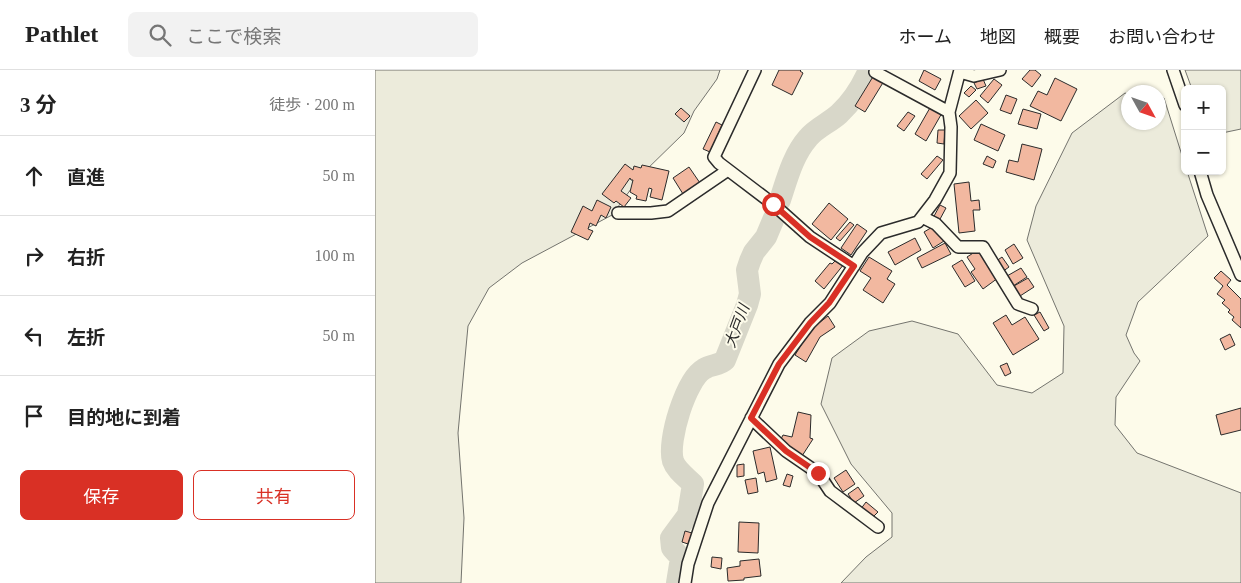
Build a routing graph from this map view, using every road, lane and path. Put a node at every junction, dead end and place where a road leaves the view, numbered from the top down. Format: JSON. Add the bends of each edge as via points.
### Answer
{"nodes":[{"id":1,"x":755,"y":70,"type":"edge"},
{"id":2,"x":1000,"y":70,"type":"edge"},
{"id":3,"x":1173,"y":70,"type":"edge"},
{"id":4,"x":960,"y":71,"type":"edge"},
{"id":5,"x":875,"y":72,"type":"dead end"},
{"id":6,"x":1181,"y":93,"type":"edge"},
{"id":7,"x":949,"y":112,"type":"junction"},
{"id":8,"x":728,"y":170,"type":"junction"},
{"id":9,"x":1201,"y":175,"type":"edge"},
{"id":10,"x":618,"y":213,"type":"dead end"},
{"id":11,"x":922,"y":217,"type":"junction"},
{"id":12,"x":854,"y":266,"type":"junction"},
{"id":13,"x":1241,"y":275,"type":"edge"},
{"id":14,"x":1032,"y":309,"type":"dead end"},
{"id":15,"x":751,"y":418,"type":"junction"},
{"id":16,"x":878,"y":527,"type":"dead end"},
{"id":17,"x":685,"y":583,"type":"edge"}],
"edges":[{"from":1,"to":8,"type":"street","via":[[715,157]]},
{"from":2,"to":4,"type":"street","via":[[974,76]]},
{"from":3,"to":6,"type":"street"},
{"from":4,"to":7,"type":"street"},
{"from":5,"to":7,"type":"street"},
{"from":7,"to":11,"type":"street","via":[[950,173]]},
{"from":8,"to":10,"type":"street","via":[[668,211]]},
{"from":8,"to":12,"type":"street","via":[[810,237]]},
{"from":9,"to":13,"type":"street"},
{"from":11,"to":12,"type":"street","via":[[918,222],[881,233]]},
{"from":11,"to":14,"type":"street","via":[[937,224],[958,247],[983,247],[1018,304]]},
{"from":12,"to":15,"type":"street","via":[[829,303],[779,364]]},
{"from":15,"to":16,"type":"street","via":[[786,451],[818,473],[830,491]]},
{"from":15,"to":17,"type":"street","via":[[708,503]]}]}
